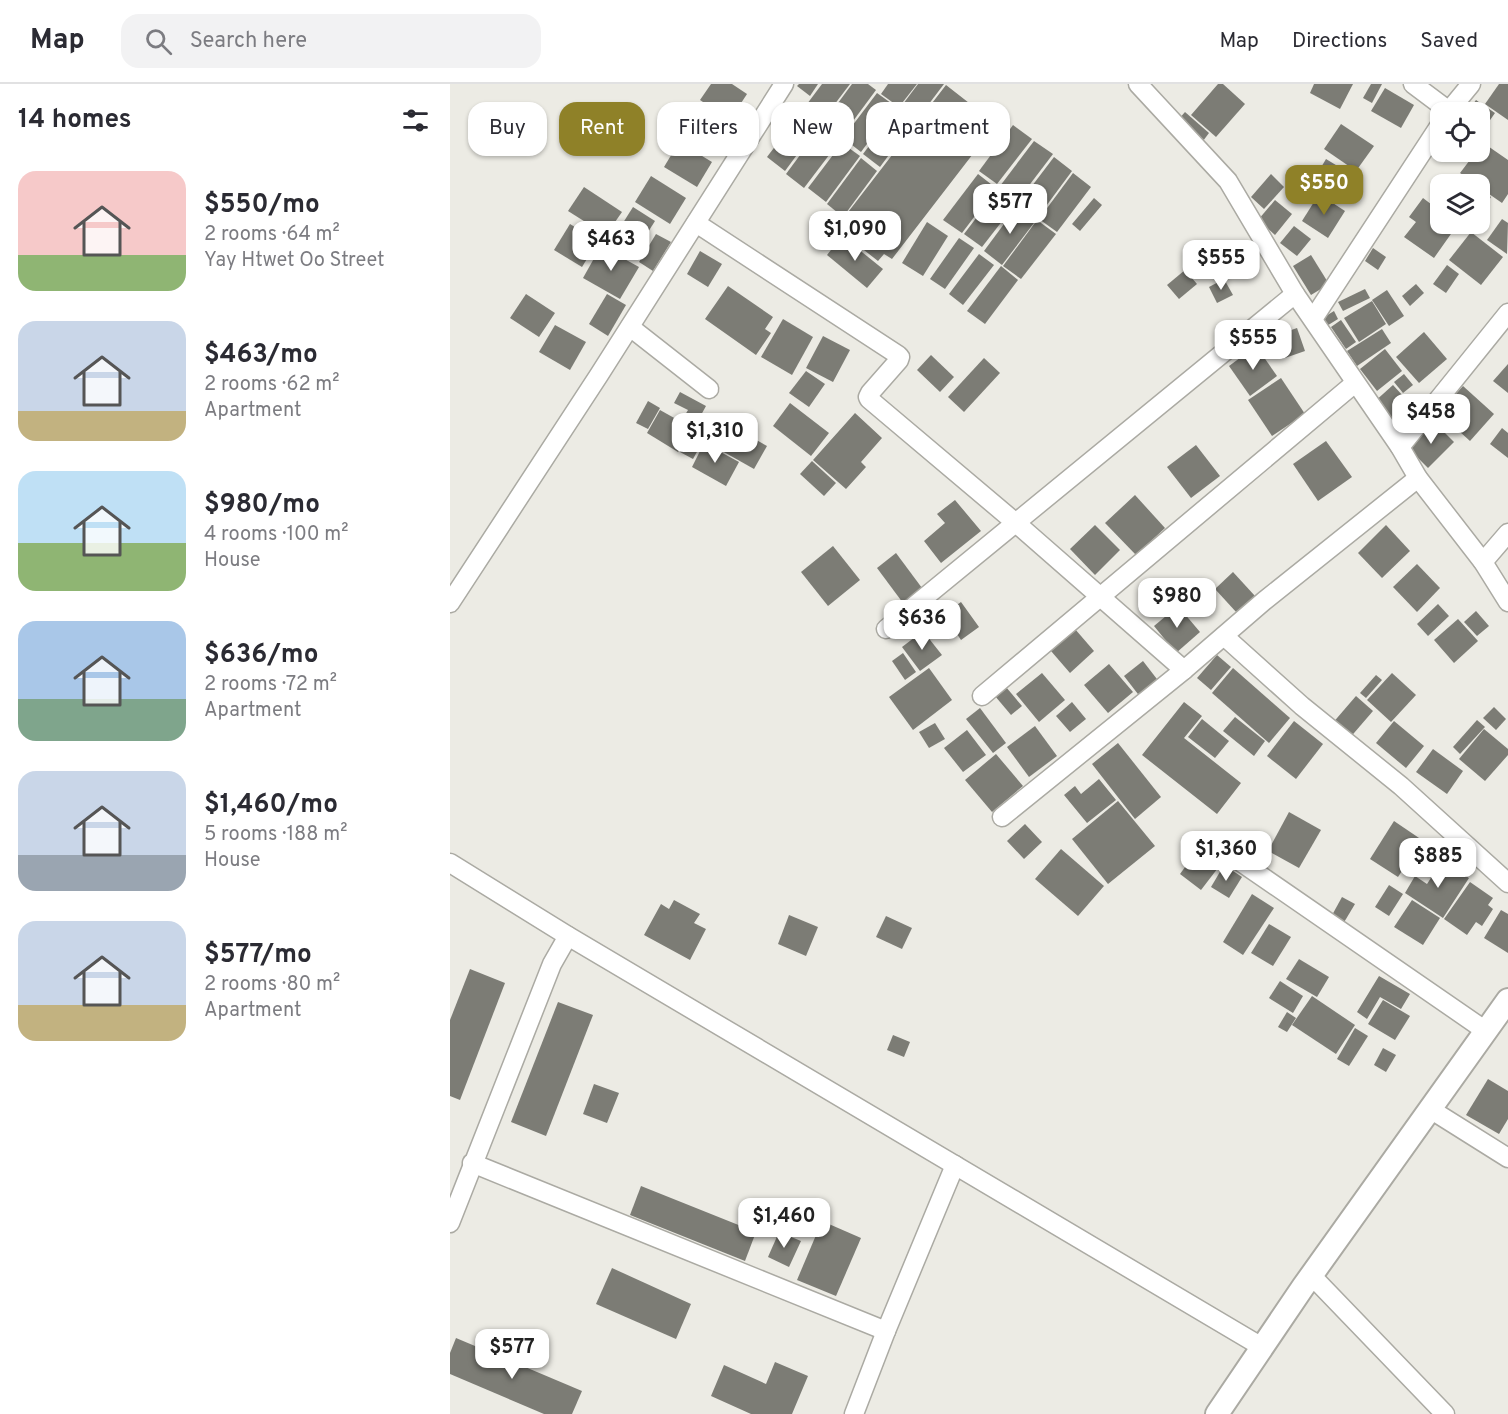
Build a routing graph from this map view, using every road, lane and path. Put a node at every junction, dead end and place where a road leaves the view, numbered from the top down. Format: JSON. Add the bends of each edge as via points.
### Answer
{"nodes":[{"id":1,"x":784,"y":84,"type":"edge"},
{"id":2,"x":1138,"y":84,"type":"edge"},
{"id":3,"x":1413,"y":84,"type":"edge"},
{"id":4,"x":1471,"y":84,"type":"edge"},
{"id":5,"x":1432,"y":102,"type":"edge"},
{"id":6,"x":1457,"y":102,"type":"edge"},
{"id":7,"x":1430,"y":140,"type":"edge"},
{"id":8,"x":696,"y":223,"type":"junction"},
{"id":9,"x":1295,"y":294,"type":"junction"},
{"id":10,"x":1508,"y":313,"type":"edge"},
{"id":11,"x":1313,"y":319,"type":"junction"},
{"id":12,"x":630,"y":327,"type":"junction"},
{"id":13,"x":1355,"y":383,"type":"junction"},
{"id":14,"x":709,"y":389,"type":"dead end"},
{"id":15,"x":1400,"y":447,"type":"junction"},
{"id":16,"x":1418,"y":478,"type":"junction"},
{"id":17,"x":1016,"y":523,"type":"junction"},
{"id":18,"x":1508,"y":533,"type":"edge"},
{"id":19,"x":1483,"y":562,"type":"junction"},
{"id":20,"x":1101,"y":596,"type":"junction"},
{"id":21,"x":1508,"y":602,"type":"edge"},
{"id":22,"x":450,"y":603,"type":"edge"},
{"id":23,"x":886,"y":629,"type":"dead end"},
{"id":24,"x":1224,"y":636,"type":"junction"},
{"id":25,"x":1184,"y":670,"type":"junction"},
{"id":26,"x":982,"y":696,"type":"dead end"},
{"id":27,"x":1002,"y":817,"type":"dead end"},
{"id":28,"x":1238,"y":860,"type":"dead end"},
{"id":29,"x":450,"y":863,"type":"edge"},
{"id":30,"x":1508,"y":883,"type":"edge"},
{"id":31,"x":568,"y":936,"type":"junction"},
{"id":32,"x":1508,"y":1000,"type":"edge"},
{"id":33,"x":1486,"y":1031,"type":"junction"},
{"id":34,"x":1430,"y":1109,"type":"junction"},
{"id":35,"x":1508,"y":1158,"type":"edge"},
{"id":36,"x":472,"y":1163,"type":"junction"},
{"id":37,"x":955,"y":1165,"type":"junction"},
{"id":38,"x":450,"y":1223,"type":"edge"},
{"id":39,"x":1311,"y":1275,"type":"junction"},
{"id":40,"x":886,"y":1331,"type":"junction"},
{"id":41,"x":1262,"y":1347,"type":"junction"},
{"id":42,"x":854,"y":1414,"type":"edge"},
{"id":43,"x":1217,"y":1414,"type":"edge"},
{"id":44,"x":1445,"y":1414,"type":"edge"}],
"edges":[{"from":1,"to":8,"type":"street"},
{"from":2,"to":9,"type":"street","via":[[1228,181]]},
{"from":3,"to":5,"type":"street"},
{"from":4,"to":6,"type":"street"},
{"from":7,"to":11,"type":"street"},
{"from":8,"to":12,"type":"street"},
{"from":8,"to":17,"type":"street","via":[[898,355],[899,360],[868,399]]},
{"from":9,"to":11,"type":"street"},
{"from":9,"to":17,"type":"street"},
{"from":10,"to":15,"type":"street"},
{"from":11,"to":13,"type":"street"},
{"from":12,"to":14,"type":"street"},
{"from":12,"to":22,"type":"street"},
{"from":13,"to":15,"type":"street"},
{"from":13,"to":20,"type":"street"},
{"from":15,"to":16,"type":"street"},
{"from":16,"to":19,"type":"street"},
{"from":16,"to":24,"type":"street"},
{"from":17,"to":20,"type":"street"},
{"from":17,"to":23,"type":"street"},
{"from":18,"to":19,"type":"street"},
{"from":19,"to":21,"type":"street"},
{"from":20,"to":25,"type":"street"},
{"from":20,"to":26,"type":"street"},
{"from":24,"to":25,"type":"street"},
{"from":24,"to":30,"type":"street"},
{"from":25,"to":27,"type":"street"},
{"from":28,"to":33,"type":"street"},
{"from":29,"to":31,"type":"street"},
{"from":31,"to":36,"type":"street","via":[[552,964]]},
{"from":31,"to":37,"type":"street"},
{"from":32,"to":33,"type":"street"},
{"from":33,"to":34,"type":"street"},
{"from":34,"to":35,"type":"street"},
{"from":34,"to":39,"type":"street"},
{"from":36,"to":38,"type":"street"},
{"from":36,"to":40,"type":"street"},
{"from":37,"to":40,"type":"street"},
{"from":37,"to":41,"type":"street"},
{"from":39,"to":41,"type":"street"},
{"from":39,"to":44,"type":"street"},
{"from":40,"to":42,"type":"street"},
{"from":41,"to":43,"type":"street"}]}
